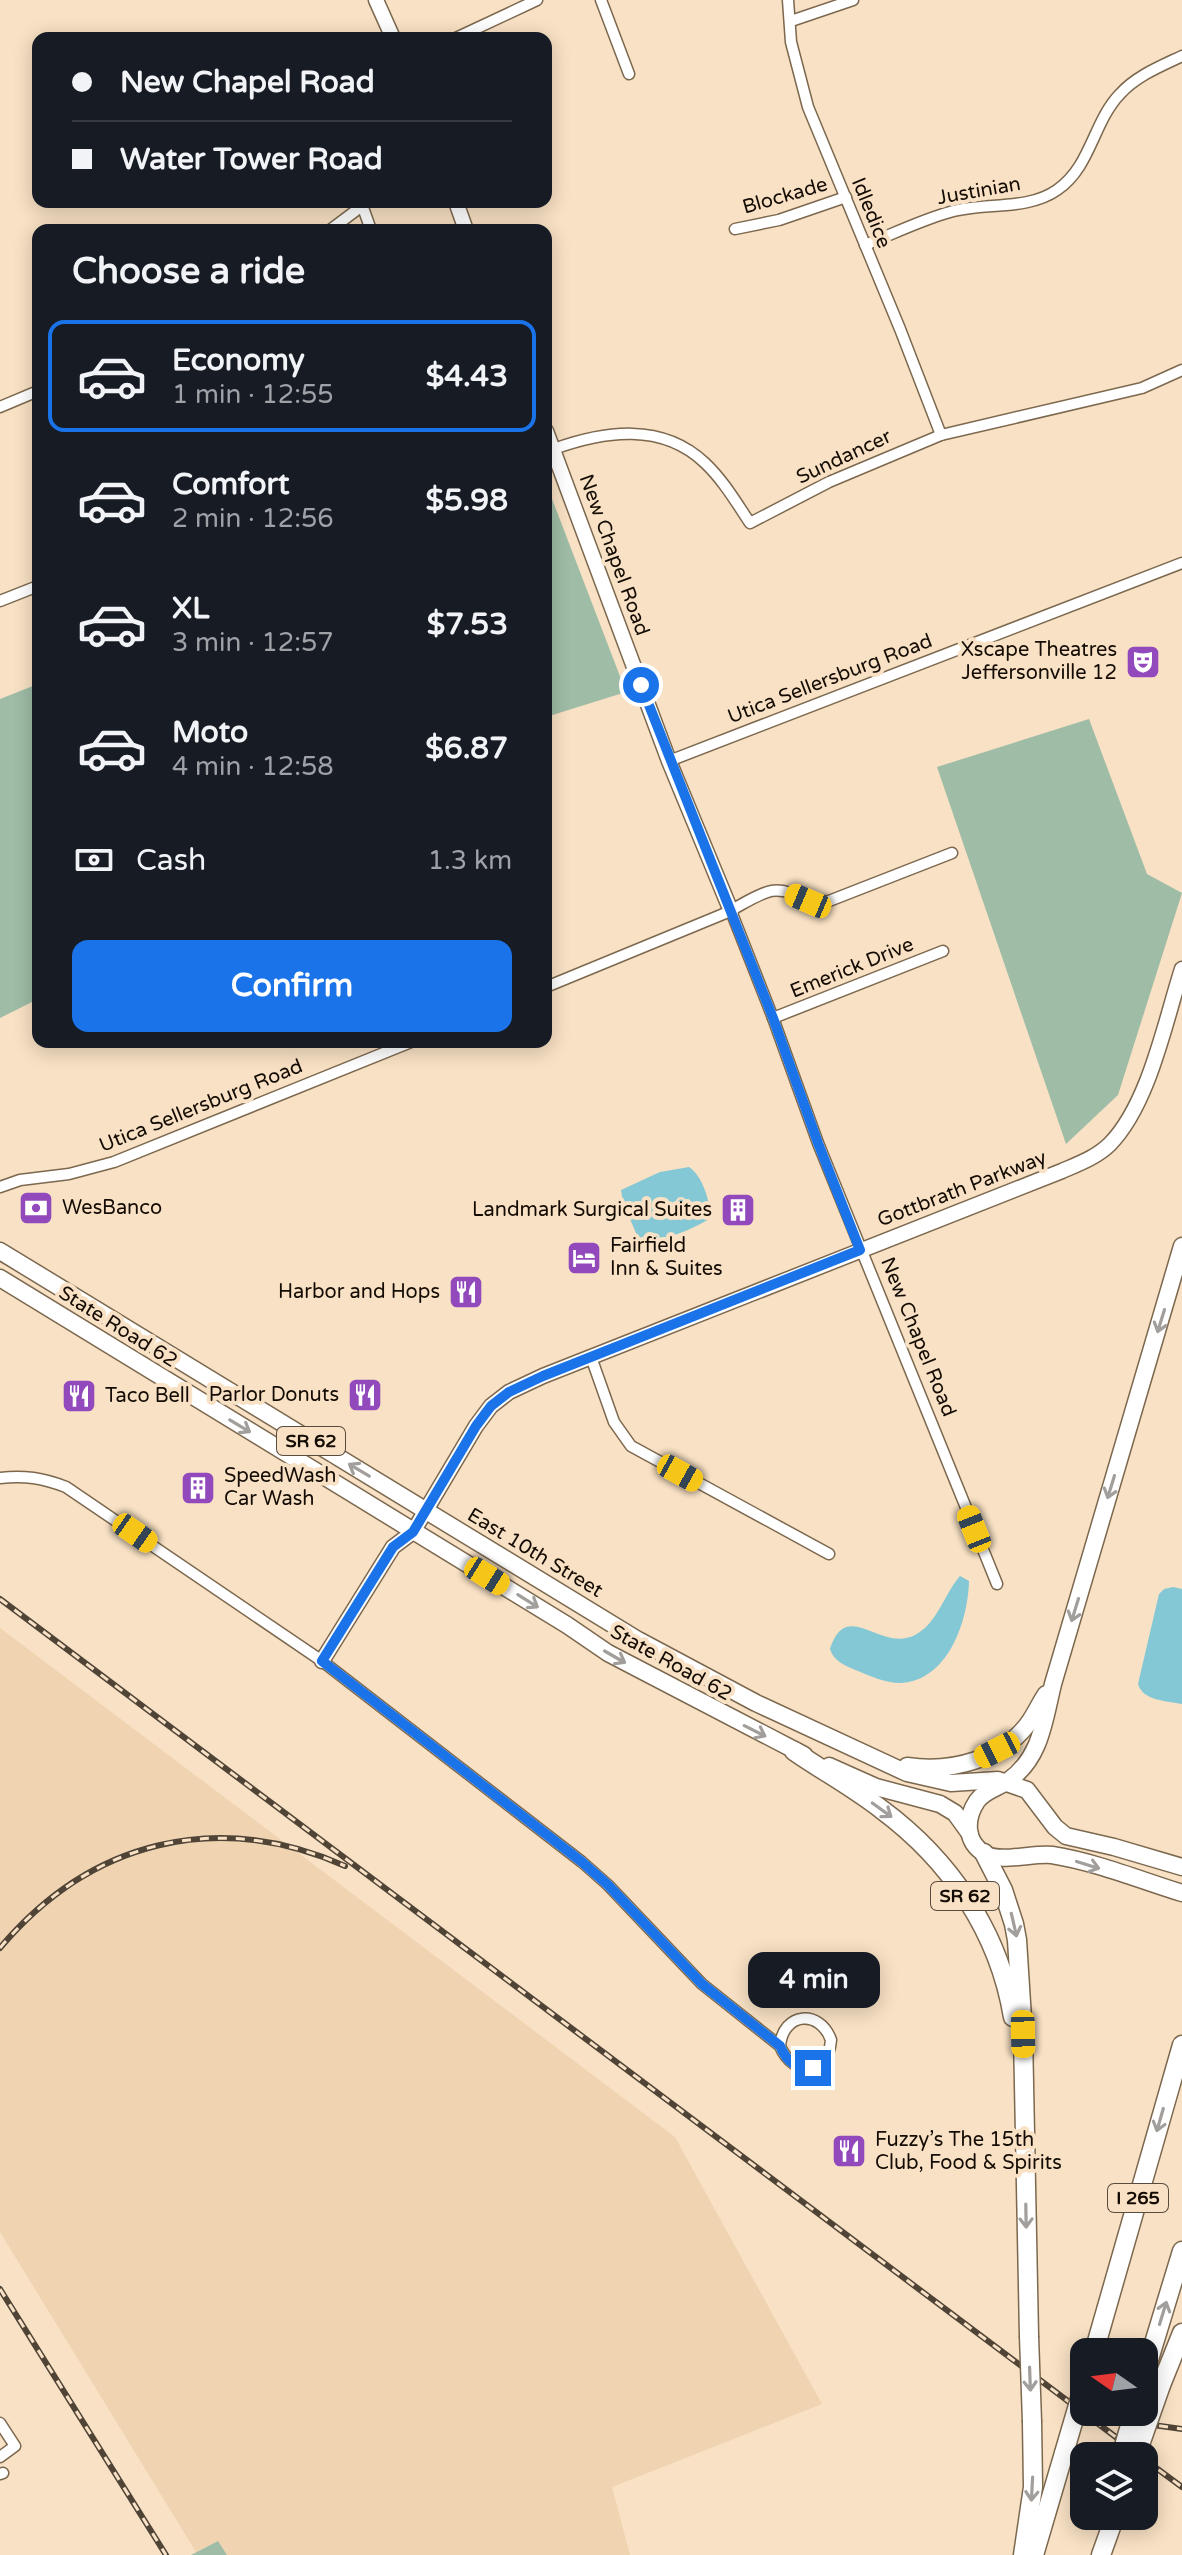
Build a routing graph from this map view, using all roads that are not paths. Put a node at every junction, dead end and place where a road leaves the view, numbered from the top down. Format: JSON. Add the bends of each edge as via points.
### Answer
{"nodes":[{"id":1,"x":376,"y":0,"type":"edge"},
{"id":2,"x":537,"y":0,"type":"edge"},
{"id":3,"x":601,"y":0,"type":"edge"},
{"id":4,"x":788,"y":0,"type":"edge"},
{"id":5,"x":853,"y":0,"type":"edge"},
{"id":6,"x":791,"y":21,"type":"junction"},
{"id":7,"x":390,"y":32,"type":"edge"},
{"id":8,"x":469,"y":32,"type":"edge"},
{"id":9,"x":1182,"y":56,"type":"edge"},
{"id":10,"x":629,"y":74,"type":"dead end"},
{"id":11,"x":846,"y":197,"type":"junction"},
{"id":12,"x":356,"y":208,"type":"edge"},
{"id":13,"x":337,"y":224,"type":"edge"},
{"id":14,"x":735,"y":229,"type":"dead end"},
{"id":15,"x":865,"y":245,"type":"junction"},
{"id":16,"x":1182,"y":370,"type":"edge"},
{"id":17,"x":32,"y":394,"type":"edge"},
{"id":18,"x":0,"y":407,"type":"edge"},
{"id":19,"x":941,"y":435,"type":"junction"},
{"id":20,"x":552,"y":444,"type":"edge"},
{"id":21,"x":554,"y":449,"type":"junction"},
{"id":22,"x":1182,"y":563,"type":"edge"},
{"id":23,"x":32,"y":588,"type":"edge"},
{"id":24,"x":0,"y":601,"type":"edge"},
{"id":25,"x":669,"y":761,"type":"junction"},
{"id":26,"x":952,"y":853,"type":"dead end"},
{"id":27,"x":731,"y":911,"type":"junction"},
{"id":28,"x":943,"y":951,"type":"dead end"},
{"id":29,"x":1182,"y":969,"type":"edge"},
{"id":30,"x":552,"y":985,"type":"edge"},
{"id":31,"x":773,"y":1018,"type":"junction"},
{"id":32,"x":396,"y":1048,"type":"edge"},
{"id":33,"x":0,"y":1187,"type":"edge"},
{"id":34,"x":1182,"y":1246,"type":"edge"},
{"id":35,"x":860,"y":1250,"type":"junction"},
{"id":36,"x":0,"y":1251,"type":"edge"},
{"id":37,"x":0,"y":1278,"type":"edge"},
{"id":38,"x":591,"y":1357,"type":"junction"},
{"id":39,"x":0,"y":1478,"type":"edge"},
{"id":40,"x":425,"y":1510,"type":"junction"},
{"id":41,"x":413,"y":1532,"type":"junction"},
{"id":42,"x":829,"y":1554,"type":"dead end"},
{"id":43,"x":997,"y":1584,"type":"dead end"},
{"id":44,"x":322,"y":1661,"type":"junction"},
{"id":45,"x":1053,"y":1684,"type":"junction"},
{"id":46,"x":794,"y":1751,"type":"junction"},
{"id":47,"x":878,"y":1761,"type":"junction"},
{"id":48,"x":998,"y":1782,"type":"junction"},
{"id":49,"x":968,"y":1831,"type":"junction"},
{"id":50,"x":984,"y":1853,"type":"junction"},
{"id":51,"x":1182,"y":1867,"type":"edge"},
{"id":52,"x":1182,"y":1893,"type":"edge"},
{"id":53,"x":1182,"y":2045,"type":"edge"},
{"id":54,"x":780,"y":2046,"type":"junction"},
{"id":55,"x":1023,"y":2110,"type":"junction"},
{"id":56,"x":1182,"y":2251,"type":"edge"},
{"id":57,"x":1182,"y":2333,"type":"edge"},
{"id":58,"x":1098,"y":2338,"type":"edge"},
{"id":59,"x":1158,"y":2355,"type":"edge"},
{"id":60,"x":1158,"y":2371,"type":"edge"},
{"id":61,"x":0,"y":2423,"type":"edge"},
{"id":62,"x":1072,"y":2426,"type":"edge"},
{"id":63,"x":0,"y":2457,"type":"edge"},
{"id":64,"x":1100,"y":2530,"type":"edge"},
{"id":65,"x":1110,"y":2530,"type":"edge"},
{"id":66,"x":1023,"y":2555,"type":"edge"},
{"id":67,"x":1034,"y":2555,"type":"edge"},
{"id":68,"x":1093,"y":2555,"type":"edge"},
{"id":69,"x":1101,"y":2555,"type":"edge"}],
"edges":[{"from":1,"to":7,"type":"street"},
{"from":2,"to":8,"type":"street"},
{"from":3,"to":10,"type":"street"},
{"from":4,"to":6,"type":"street","name":"Idledice"},
{"from":5,"to":6,"type":"street"},
{"from":6,"to":11,"type":"street","name":"Idledice","via":[[791,42],[808,107]]},
{"from":9,"to":15,"type":"street","name":"Justinian","via":[[1120,93],[1082,164],[1056,191],[1023,202],[952,211]]},
{"from":11,"to":14,"type":"street","name":"Blockade"},
{"from":11,"to":15,"type":"street","name":"Idledice"},
{"from":12,"to":13,"type":"street"},
{"from":15,"to":19,"type":"street","name":"Idledice"},
{"from":16,"to":19,"type":"street","name":"Sundancer","via":[[1142,388]]},
{"from":17,"to":18,"type":"street"},
{"from":19,"to":21,"type":"street","name":"Sundancer","via":[[829,482],[750,523],[705,464],[661,438],[625,432]]},
{"from":20,"to":21,"type":"street","name":"New Chapel Road"},
{"from":21,"to":25,"type":"street","name":"New Chapel Road"},
{"from":22,"to":25,"type":"street","name":"Utica Sellersburg Road"},
{"from":23,"to":24,"type":"street"},
{"from":25,"to":27,"type":"street","name":"New Chapel Road"},
{"from":26,"to":27,"type":"street","via":[[829,901],[808,901],[775,890]]},
{"from":27,"to":30,"type":"street"},
{"from":27,"to":31,"type":"street","name":"New Chapel Road"},
{"from":28,"to":31,"type":"street","name":"Emerick Drive"},
{"from":29,"to":35,"type":"street","name":"Gottbrath Parkway","via":[[1139,1100],[1107,1147],[1062,1171]]},
{"from":31,"to":35,"type":"street","name":"New Chapel Road"},
{"from":32,"to":33,"type":"street","name":"Utica Sellersburg Road","via":[[114,1162]]},
{"from":34,"to":45,"type":"main road","one_way":true},
{"from":35,"to":38,"type":"street","name":"Gottbrath Parkway"},
{"from":35,"to":43,"type":"street","name":"New Chapel Road"},
{"from":40,"to":36,"type":"main road","name":"East 10th Street","number":"SR 62","one_way":true},
{"from":37,"to":41,"type":"main road","name":"State Road 62","number":"SR 62","one_way":true},
{"from":38,"to":40,"type":"street","name":"Gottbrath Parkway","via":[[509,1392],[491,1406]]},
{"from":38,"to":42,"type":"street","via":[[614,1422],[631,1446]]},
{"from":39,"to":44,"type":"street","via":[[25,1476],[66,1487]]},
{"from":40,"to":41,"type":"street","name":"Gottbrath Parkway"},
{"from":40,"to":47,"type":"main road","name":"East 10th Street","number":"SR 62","via":[[638,1640]]},
{"from":41,"to":44,"type":"street","name":"Gottbrath Parkway","via":[[393,1547]]},
{"from":41,"to":46,"type":"main road","name":"State Road 62","number":"SR 62","one_way":true,"via":[[608,1653]]},
{"from":44,"to":54,"type":"street","via":[[590,1869],[702,1984]]},
{"from":45,"to":47,"type":"main road","via":[[1018,1735],[979,1759],[939,1768]]},
{"from":45,"to":48,"type":"main road","via":[[1035,1753]]},
{"from":46,"to":49,"type":"main road","via":[[876,1787],[940,1804]]},
{"from":46,"to":55,"type":"highway","number":"SR 62","one_way":true,"via":[[899,1822],[965,1895],[993,1945],[1006,1985]]},
{"from":47,"to":48,"type":"main road","name":"East 10th Street","number":"SR 62","via":[[939,1781]]},
{"from":48,"to":49,"type":"main road","via":[[977,1802]]},
{"from":48,"to":51,"type":"main road","via":[[1027,1790],[1066,1836]]},
{"from":49,"to":50,"type":"main road"},
{"from":50,"to":52,"type":"main road","one_way":true,"via":[[1000,1858],[1051,1855]]},
{"from":50,"to":55,"type":"highway","one_way":true,"via":[[1003,1890],[1017,1940]]},
{"from":53,"to":58,"type":"highway","number":"I 265","one_way":true},
{"from":54,"to":54,"type":"street","via":[[787,2026],[804,2019],[822,2024],[831,2040],[827,2057],[813,2068],[792,2064]]},
{"from":55,"to":66,"type":"highway","number":"SR 62","one_way":true,"bridge":true,"via":[[1033,2487]]},
{"from":59,"to":56,"type":"highway","one_way":true},
{"from":57,"to":60,"type":"highway"},
{"from":61,"to":63,"type":"street","via":[[15,2446]]},
{"from":62,"to":67,"type":"highway","bridge":true},
{"from":64,"to":68,"type":"highway"},
{"from":65,"to":69,"type":"highway"}]}
